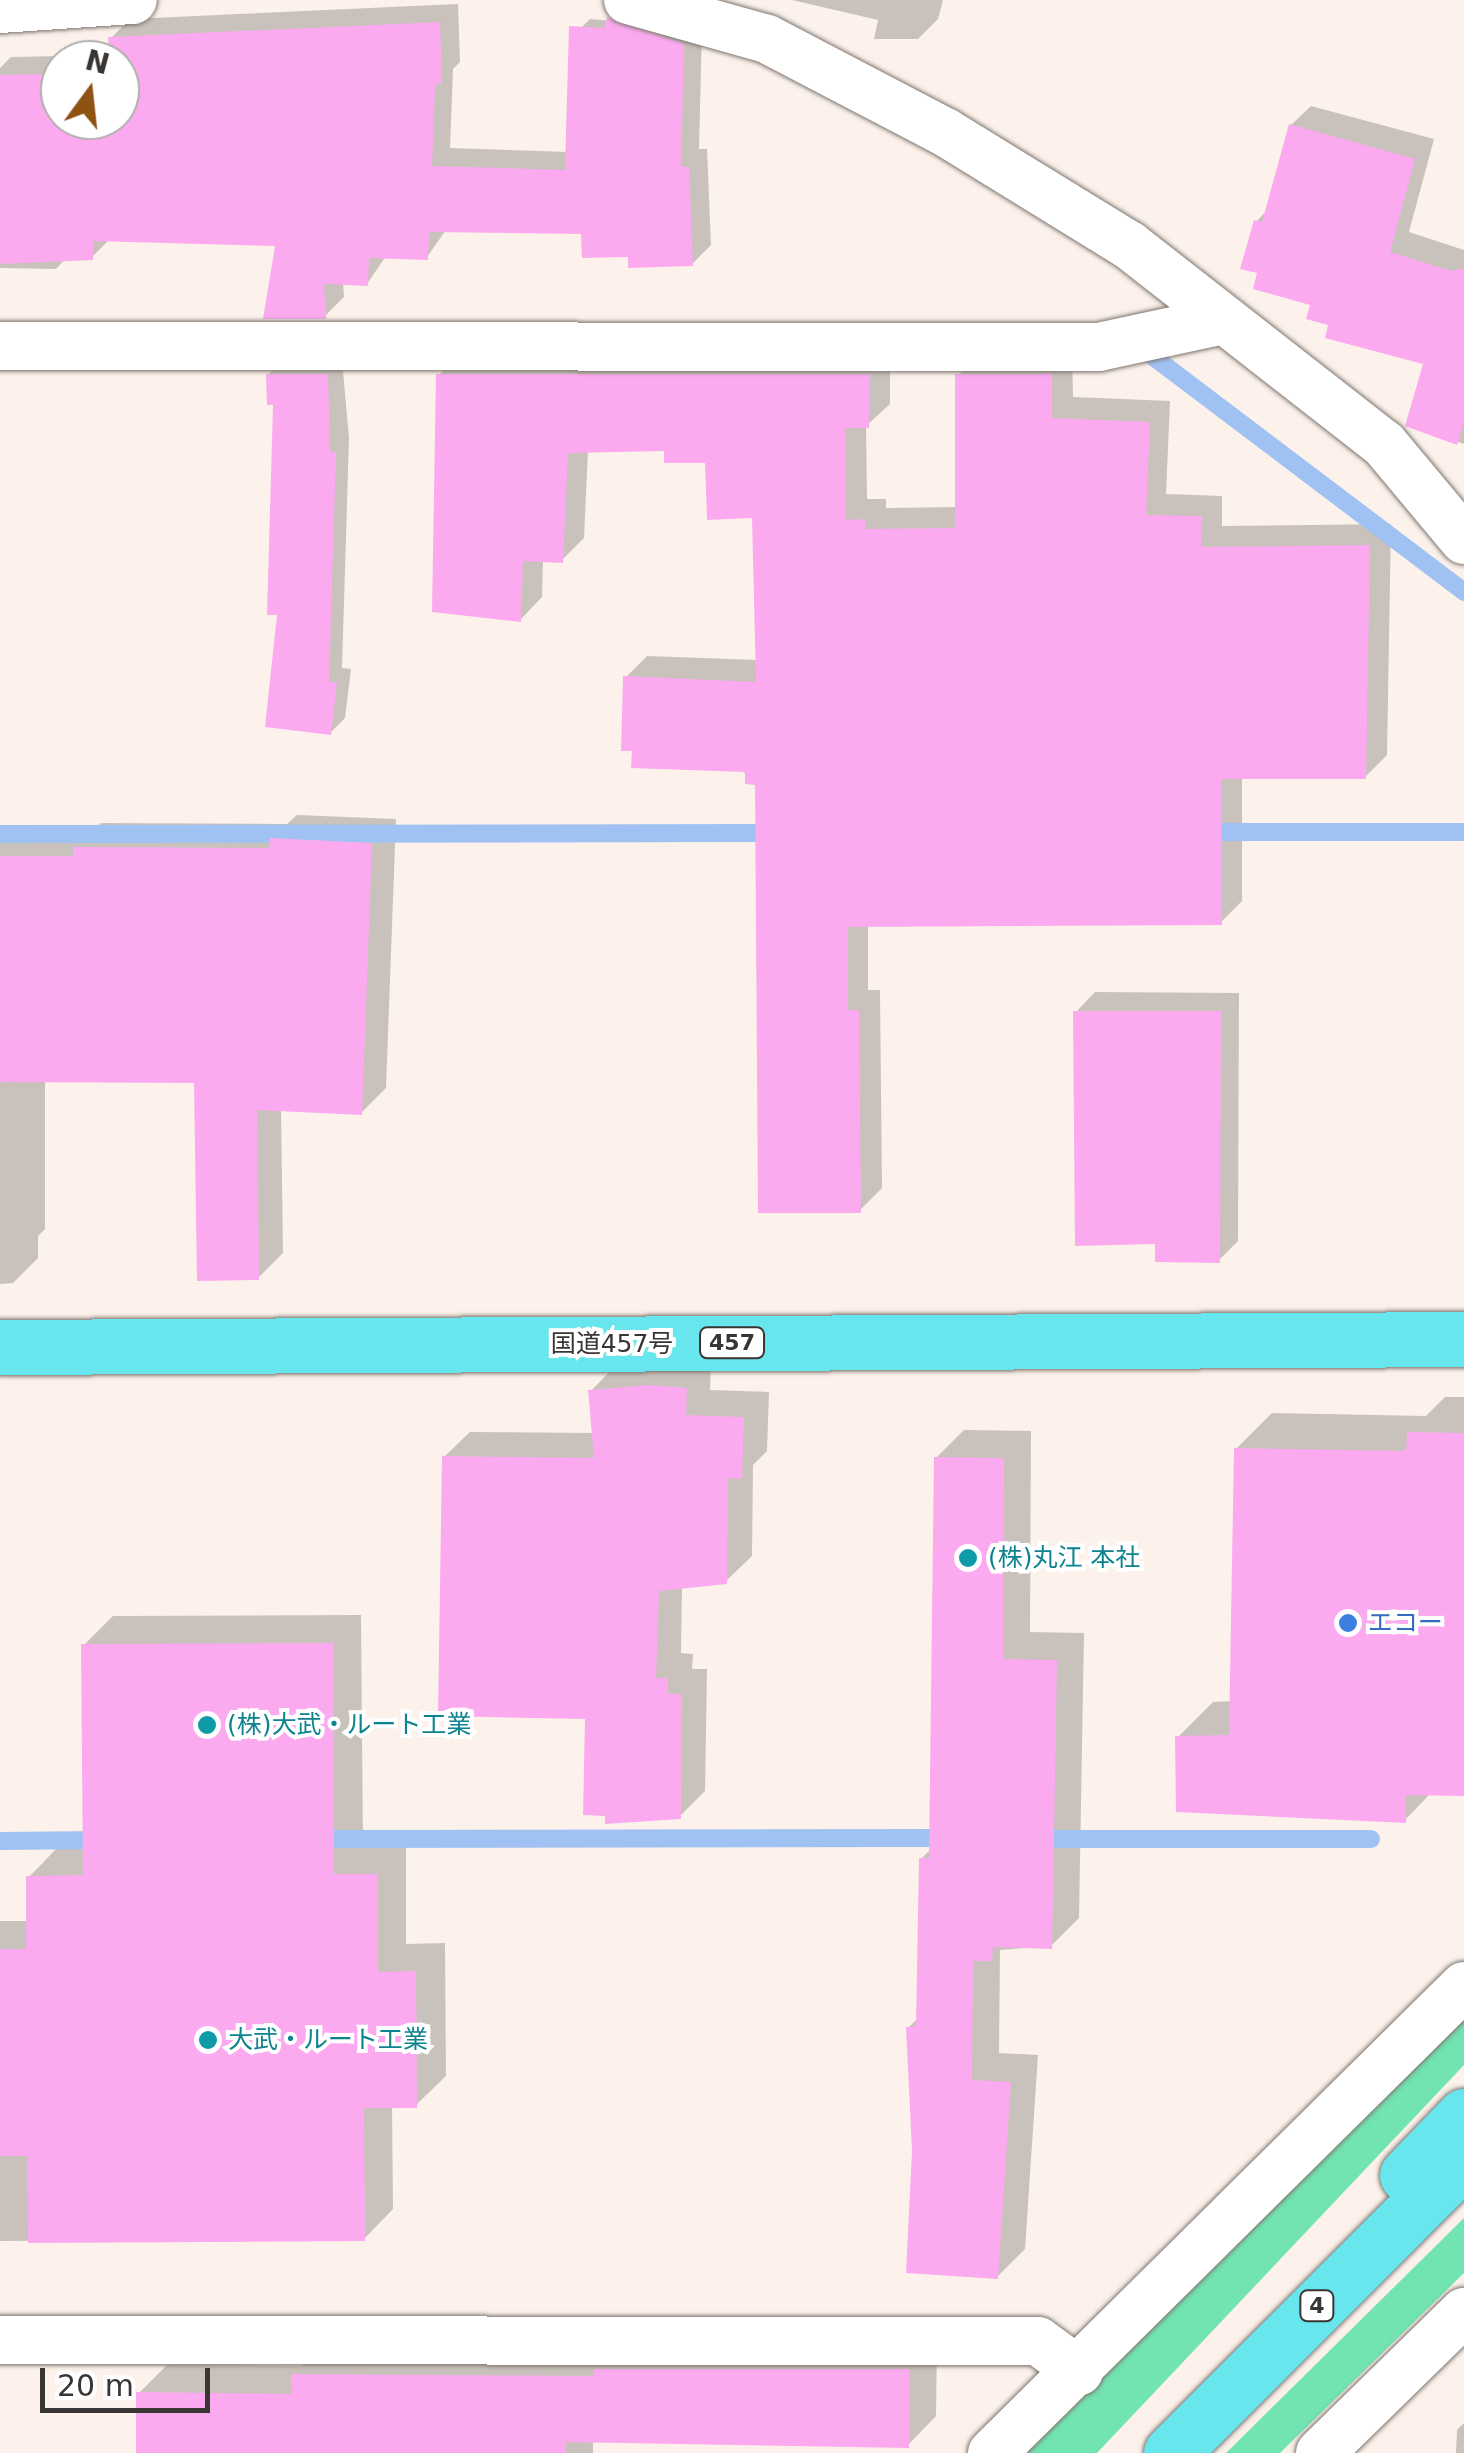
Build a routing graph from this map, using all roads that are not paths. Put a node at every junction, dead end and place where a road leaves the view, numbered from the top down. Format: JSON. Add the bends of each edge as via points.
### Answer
{"nodes":[{"id":1,"x":133,"y":0,"type":"edge"},
{"id":2,"x":628,"y":0,"type":"edge"},
{"id":3,"x":0,"y":10,"type":"edge"},
{"id":4,"x":1224,"y":320,"type":"junction"},
{"id":5,"x":0,"y":346,"type":"edge"},
{"id":6,"x":1464,"y":540,"type":"edge"},
{"id":7,"x":1464,"y":1339,"type":"edge"},
{"id":8,"x":0,"y":1347,"type":"edge"},
{"id":9,"x":1464,"y":1986,"type":"edge"},
{"id":10,"x":1464,"y":2116,"type":"edge"},
{"id":11,"x":1464,"y":2160,"type":"edge"},
{"id":12,"x":1464,"y":2312,"type":"edge"},
{"id":13,"x":0,"y":2340,"type":"edge"},
{"id":14,"x":1079,"y":2370,"type":"junction"},
{"id":15,"x":1231,"y":2391,"type":"junction"},
{"id":16,"x":992,"y":2453,"type":"edge"},
{"id":17,"x":1171,"y":2453,"type":"edge"},
{"id":18,"x":1320,"y":2453,"type":"edge"}],
"edges":[{"from":1,"to":3,"type":"street"},
{"from":2,"to":4,"type":"street","via":[[767,39],[945,132],[1129,245]]},
{"from":4,"to":5,"type":"street","via":[[1098,346]]},
{"from":4,"to":6,"type":"street","via":[[1384,444]]},
{"from":7,"to":8,"type":"highway","name":"国道457号","number":"457"},
{"from":9,"to":14,"type":"street"},
{"from":10,"to":15,"type":"highway"},
{"from":11,"to":15,"type":"highway","number":"4"},
{"from":12,"to":18,"type":"street"},
{"from":13,"to":14,"type":"street","via":[[1038,2341]]},
{"from":14,"to":16,"type":"street"},
{"from":15,"to":17,"type":"highway","number":"4"}]}
